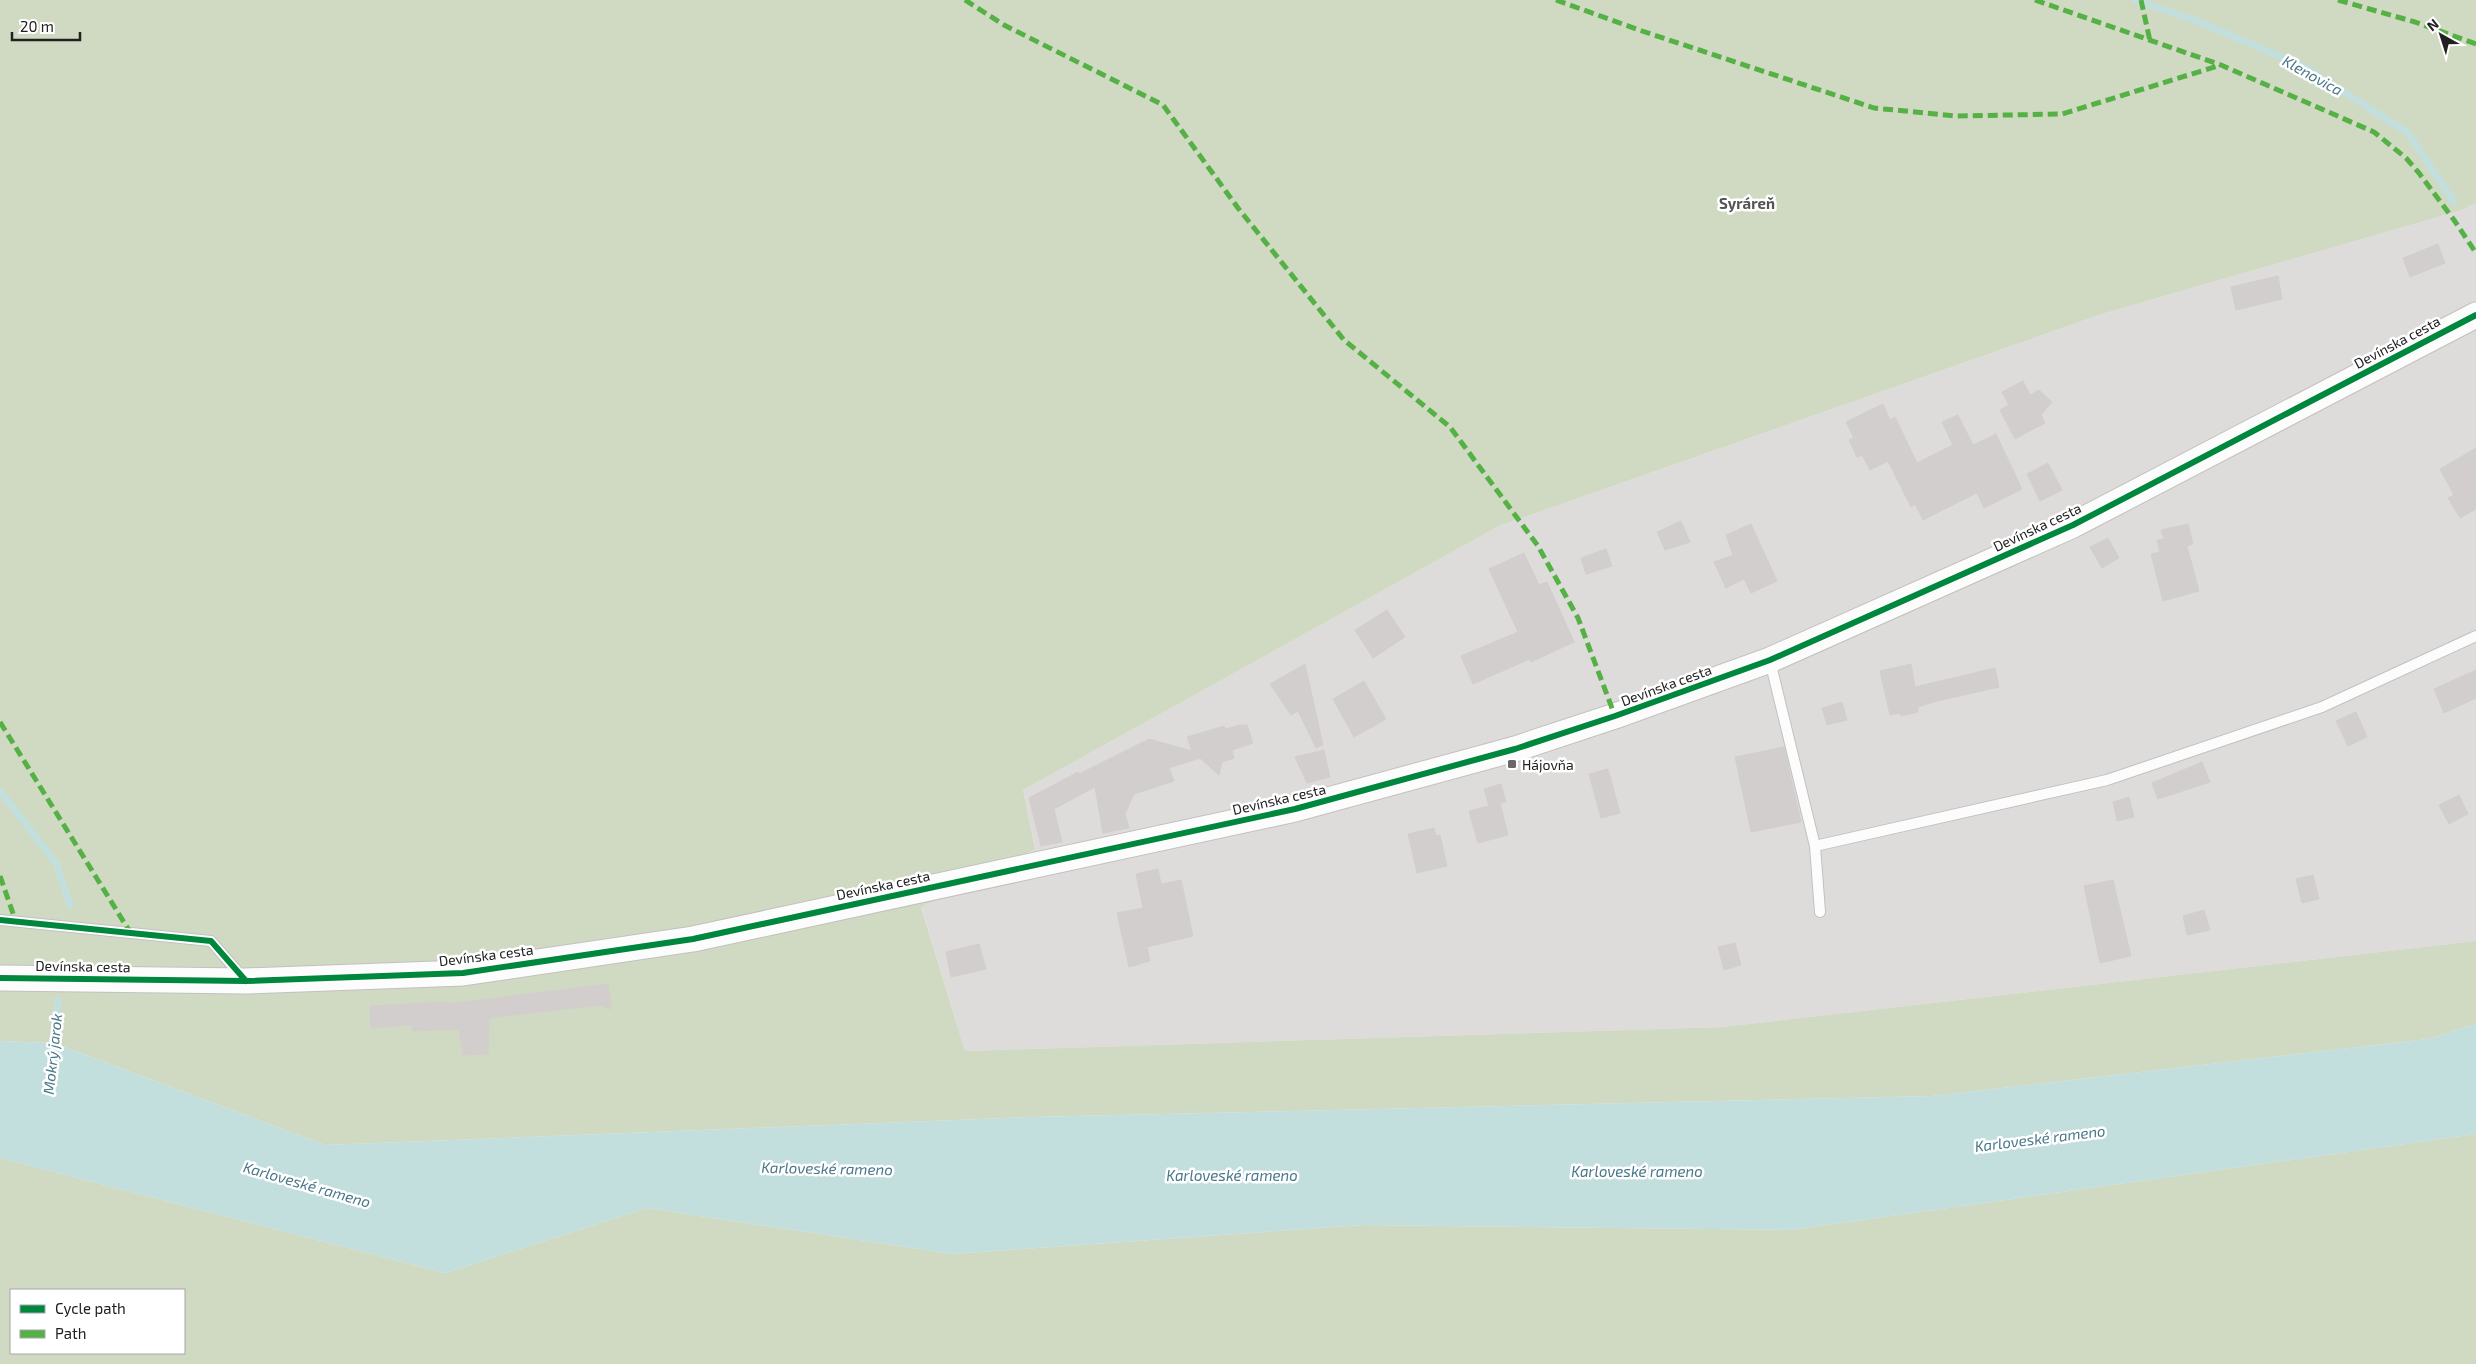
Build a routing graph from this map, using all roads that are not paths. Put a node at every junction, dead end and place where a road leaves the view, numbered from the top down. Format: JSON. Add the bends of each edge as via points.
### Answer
{"nodes":[{"id":1,"x":2476,"y":315,"type":"edge"},
{"id":2,"x":2476,"y":636,"type":"edge"},
{"id":3,"x":1770,"y":660,"type":"junction"},
{"id":4,"x":1815,"y":846,"type":"junction"},
{"id":5,"x":1820,"y":912,"type":"dead end"},
{"id":6,"x":0,"y":920,"type":"edge"},
{"id":7,"x":0,"y":978,"type":"edge"},
{"id":8,"x":246,"y":981,"type":"junction"}],
"edges":[{"from":1,"to":3,"type":"street","name":"Devínska cesta","via":[[2073,524]]},
{"from":2,"to":4,"type":"lane","via":[[2322,707],[2107,780]]},
{"from":3,"to":4,"type":"lane"},
{"from":3,"to":8,"type":"street","name":"Devínska cesta","via":[[1515,749],[1295,809],[693,939],[463,973]]},
{"from":4,"to":5,"type":"lane"},
{"from":6,"to":8,"type":"lane","via":[[211,941]]},
{"from":7,"to":8,"type":"street","name":"Devínska cesta"}]}
